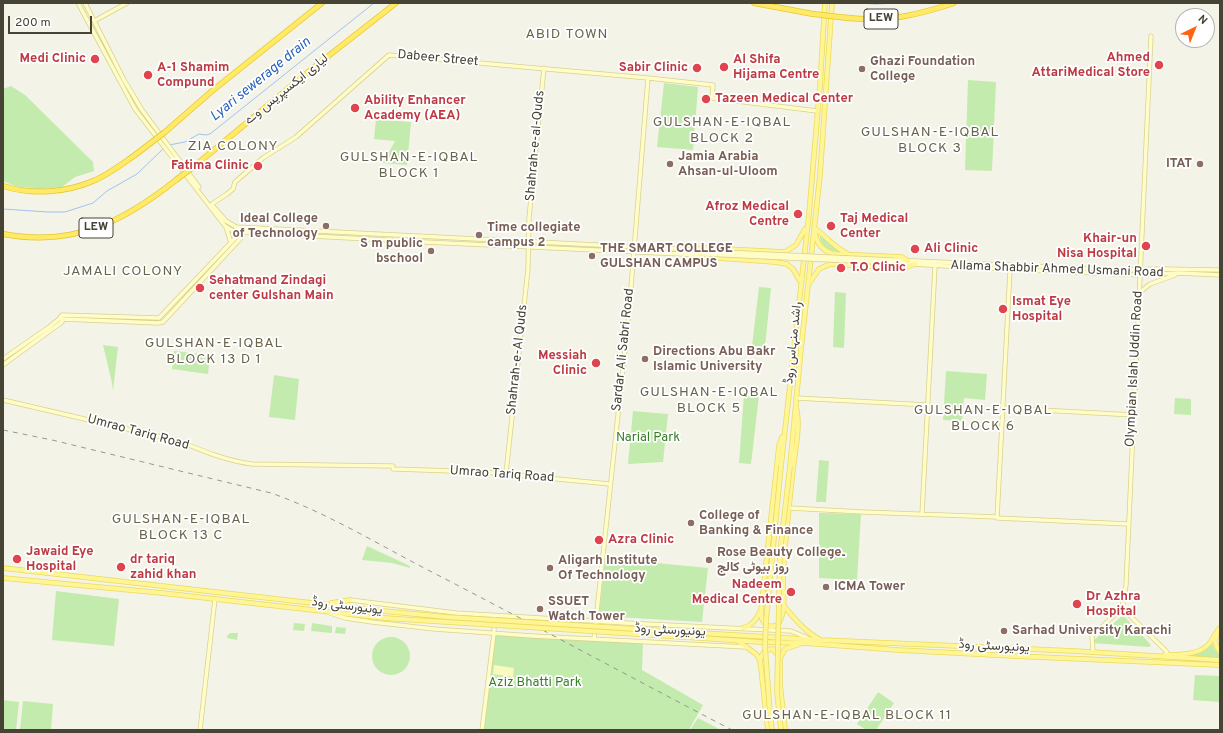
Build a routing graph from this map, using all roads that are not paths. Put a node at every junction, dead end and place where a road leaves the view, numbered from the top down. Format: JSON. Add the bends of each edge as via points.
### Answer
{"nodes":[{"id":1,"x":78,"y":3,"type":"edge"},
{"id":2,"x":85,"y":3,"type":"edge"},
{"id":3,"x":127,"y":3,"type":"edge"},
{"id":4,"x":322,"y":3,"type":"edge"},
{"id":5,"x":396,"y":3,"type":"edge"},
{"id":6,"x":754,"y":3,"type":"edge"},
{"id":7,"x":825,"y":3,"type":"edge"},
{"id":8,"x":832,"y":3,"type":"edge"},
{"id":9,"x":954,"y":3,"type":"edge"},
{"id":10,"x":94,"y":21,"type":"junction"},
{"id":11,"x":1151,"y":36,"type":"dead end"},
{"id":12,"x":544,"y":68,"type":"junction"},
{"id":13,"x":648,"y":78,"type":"junction"},
{"id":14,"x":817,"y":111,"type":"junction"},
{"id":15,"x":162,"y":141,"type":"junction"},
{"id":16,"x":814,"y":151,"type":"junction"},
{"id":17,"x":821,"y":153,"type":"junction"},
{"id":18,"x":812,"y":172,"type":"junction"},
{"id":19,"x":188,"y":174,"type":"junction"},
{"id":20,"x":820,"y":175,"type":"junction"},
{"id":21,"x":3,"y":186,"type":"edge"},
{"id":22,"x":212,"y":204,"type":"junction"},
{"id":23,"x":808,"y":222,"type":"junction"},
{"id":24,"x":226,"y":227,"type":"junction"},
{"id":25,"x":236,"y":227,"type":"junction"},
{"id":26,"x":248,"y":228,"type":"junction"},
{"id":27,"x":814,"y":228,"type":"junction"},
{"id":28,"x":241,"y":232,"type":"junction"},
{"id":29,"x":3,"y":234,"type":"edge"},
{"id":30,"x":528,"y":241,"type":"junction"},
{"id":31,"x":231,"y":243,"type":"junction"},
{"id":32,"x":633,"y":246,"type":"junction"},
{"id":33,"x":529,"y":247,"type":"junction"},
{"id":34,"x":696,"y":249,"type":"junction"},
{"id":35,"x":633,"y":252,"type":"junction"},
{"id":36,"x":702,"y":253,"type":"junction"},
{"id":37,"x":850,"y":255,"type":"junction"},
{"id":38,"x":894,"y":261,"type":"junction"},
{"id":39,"x":908,"y":261,"type":"junction"},
{"id":40,"x":915,"y":264,"type":"junction"},
{"id":41,"x":935,"y":266,"type":"junction"},
{"id":42,"x":1140,"y":269,"type":"junction"},
{"id":43,"x":1010,"y":270,"type":"junction"},
{"id":44,"x":1220,"y":270,"type":"edge"},
{"id":45,"x":1178,"y":274,"type":"junction"},
{"id":46,"x":1140,"y":275,"type":"junction"},
{"id":47,"x":1220,"y":276,"type":"edge"},
{"id":48,"x":800,"y":281,"type":"junction"},
{"id":49,"x":807,"y":287,"type":"junction"},
{"id":50,"x":1139,"y":293,"type":"junction"},
{"id":51,"x":62,"y":317,"type":"junction"},
{"id":52,"x":50,"y":328,"type":"junction"},
{"id":53,"x":3,"y":360,"type":"edge"},
{"id":54,"x":3,"y":365,"type":"edge"},
{"id":55,"x":3,"y":400,"type":"edge"},
{"id":56,"x":796,"y":400,"type":"junction"},
{"id":57,"x":928,"y":405,"type":"junction"},
{"id":58,"x":1002,"y":408,"type":"junction"},
{"id":59,"x":1134,"y":415,"type":"junction"},
{"id":60,"x":784,"y":434,"type":"junction"},
{"id":61,"x":506,"y":473,"type":"junction"},
{"id":62,"x":610,"y":484,"type":"junction"},
{"id":63,"x":789,"y":508,"type":"junction"},
{"id":64,"x":922,"y":514,"type":"junction"},
{"id":65,"x":997,"y":517,"type":"junction"},
{"id":66,"x":1128,"y":524,"type":"junction"},
{"id":67,"x":766,"y":566,"type":"junction"},
{"id":68,"x":3,"y":568,"type":"edge"},
{"id":69,"x":784,"y":568,"type":"junction"},
{"id":70,"x":3,"y":578,"type":"edge"},
{"id":71,"x":215,"y":599,"type":"junction"},
{"id":72,"x":350,"y":600,"type":"joint"},
{"id":73,"x":324,"y":604,"type":"junction"},
{"id":74,"x":783,"y":605,"type":"junction"},
{"id":75,"x":1122,"y":608,"type":"junction"},
{"id":76,"x":761,"y":610,"type":"junction"},
{"id":77,"x":326,"y":611,"type":"junction"},
{"id":78,"x":494,"y":615,"type":"junction"},
{"id":79,"x":596,"y":621,"type":"junction"},
{"id":80,"x":742,"y":628,"type":"junction"},
{"id":81,"x":1220,"y":629,"type":"edge"},
{"id":82,"x":494,"y":633,"type":"junction"},
{"id":83,"x":594,"y":639,"type":"junction"},
{"id":84,"x":810,"y":639,"type":"junction"},
{"id":85,"x":820,"y":640,"type":"junction"},
{"id":86,"x":738,"y":641,"type":"junction"},
{"id":87,"x":760,"y":642,"type":"junction"},
{"id":88,"x":804,"y":643,"type":"junction"},
{"id":89,"x":747,"y":647,"type":"junction"},
{"id":90,"x":1093,"y":652,"type":"junction"},
{"id":91,"x":1220,"y":652,"type":"edge"},
{"id":92,"x":1168,"y":656,"type":"junction"},
{"id":93,"x":780,"y":658,"type":"junction"},
{"id":94,"x":760,"y":660,"type":"junction"},
{"id":95,"x":1220,"y":660,"type":"edge"},
{"id":96,"x":1220,"y":666,"type":"edge"},
{"id":97,"x":200,"y":730,"type":"edge"},
{"id":98,"x":482,"y":730,"type":"edge"},
{"id":99,"x":768,"y":730,"type":"edge"},
{"id":100,"x":772,"y":730,"type":"edge"},
{"id":101,"x":781,"y":730,"type":"edge"},
{"id":102,"x":785,"y":730,"type":"edge"}],
"edges":[{"from":1,"to":15,"type":"street","via":[[135,109]]},
{"from":2,"to":10,"type":"street"},
{"from":3,"to":10,"type":"street"},
{"from":4,"to":21,"type":"highway","bridge":true,"via":[[165,132],[112,171],[94,181],[56,191],[33,192]]},
{"from":5,"to":29,"type":"highway","name":"لیاری ایکسپریس وے","number":"LEW","bridge":true,"via":[[162,192],[133,211],[98,227],[69,235],[45,238]]},
{"from":6,"to":9,"type":"highway","number":"LEW","bridge":true,"via":[[813,14],[868,19],[904,17]]},
{"from":7,"to":14,"type":"main road","name":"راشد منہاس روڈ"},
{"from":8,"to":17,"type":"main road","name":"راشد منہاس روڈ"},
{"from":10,"to":15,"type":"street","via":[[124,80]]},
{"from":11,"to":42,"type":"street","name":"Olympian Islah Uddin Road"},
{"from":12,"to":13,"type":"street","name":"Dabeer Street"},
{"from":12,"to":22,"type":"street","name":"Dabeer Street","via":[[389,54],[296,137],[263,158],[235,182],[228,194]]},
{"from":12,"to":30,"type":"street","name":"Shahrah-e-al-Quds"},
{"from":13,"to":14,"type":"street","name":"Dabeer Street","via":[[713,86],[712,98]]},
{"from":13,"to":32,"type":"street","name":"Sardar Ali Sabri Road"},
{"from":14,"to":16,"type":"main road","name":"راشد منہاس روڈ"},
{"from":15,"to":19,"type":"street"},
{"from":16,"to":17,"type":"main road","via":[[817,157]]},
{"from":16,"to":18,"type":"main road","name":"راشد منہاس روڈ"},
{"from":17,"to":20,"type":"main road","name":"راشد منہاس روڈ"},
{"from":18,"to":20,"type":"main road","via":[[817,167]]},
{"from":18,"to":23,"type":"main road","name":"راشد منہاس روڈ"},
{"from":19,"to":22,"type":"street"},
{"from":19,"to":24,"type":"street"},
{"from":20,"to":27,"type":"main road","name":"راشد منہاس روڈ"},
{"from":22,"to":25,"type":"street","via":[[226,221]]},
{"from":23,"to":34,"type":"main road","via":[[796,245],[785,252]]},
{"from":23,"to":48,"type":"main road","name":"راشد منہاس روڈ"},
{"from":24,"to":28,"type":"street"},
{"from":24,"to":31,"type":"street"},
{"from":25,"to":26,"type":"street"},
{"from":25,"to":28,"type":"street"},
{"from":26,"to":28,"type":"street"},
{"from":26,"to":30,"type":"street"},
{"from":27,"to":37,"type":"main road","via":[[841,251]]},
{"from":27,"to":37,"type":"main road","via":[[817,242],[826,252]]},
{"from":27,"to":49,"type":"main road","name":"راشد منہاس روڈ"},
{"from":28,"to":31,"type":"street"},
{"from":28,"to":33,"type":"street"},
{"from":28,"to":51,"type":"street","via":[[243,236],[163,322]]},
{"from":30,"to":32,"type":"street"},
{"from":30,"to":33,"type":"street","name":"Shahrah-e-al-Quds"},
{"from":31,"to":51,"type":"street","via":[[159,318]]},
{"from":32,"to":34,"type":"street"},
{"from":32,"to":35,"type":"street","name":"Sardar Ali Sabri Road"},
{"from":33,"to":35,"type":"street"},
{"from":33,"to":61,"type":"street","name":"Shahrah-e-Al Quds"},
{"from":34,"to":36,"type":"street"},
{"from":35,"to":36,"type":"street"},
{"from":35,"to":62,"type":"street","name":"Sardar Ali Sabri Road"},
{"from":36,"to":38,"type":"street","bridge":true},
{"from":36,"to":48,"type":"main road","via":[[704,257],[787,264]]},
{"from":37,"to":39,"type":"main road","via":[[902,257]]},
{"from":38,"to":39,"type":"street","name":"Allama Shabbir Ahmed Usmani Road"},
{"from":38,"to":40,"type":"street","name":"Allama Shabbir Ahmed Usmani Road"},
{"from":39,"to":42,"type":"street","name":"Allama Shabbir Ahmed Usmani Road"},
{"from":40,"to":41,"type":"street","name":"Allama Shabbir Ahmed Usmani Road"},
{"from":40,"to":49,"type":"main road","via":[[904,268],[830,264],[816,272]]},
{"from":41,"to":43,"type":"street","name":"Allama Shabbir Ahmed Usmani Road"},
{"from":41,"to":57,"type":"street"},
{"from":42,"to":44,"type":"street","name":"Allama Shabbir Ahmed Usmani Road"},
{"from":42,"to":46,"type":"street","name":"Olympian Islah Uddin Road"},
{"from":43,"to":46,"type":"street","name":"Allama Shabbir Ahmed Usmani Road"},
{"from":43,"to":58,"type":"street"},
{"from":45,"to":46,"type":"street","name":"Allama Shabbir Ahmed Usmani Road"},
{"from":45,"to":47,"type":"street","name":"Allama Shabbir Ahmed Usmani Road"},
{"from":45,"to":50,"type":"street","via":[[1150,284]]},
{"from":46,"to":50,"type":"street","name":"Olympian Islah Uddin Road"},
{"from":48,"to":60,"type":"main road","name":"راشد منہاس روڈ"},
{"from":49,"to":56,"type":"main road","name":"راشد منہاس روڈ"},
{"from":50,"to":59,"type":"street","name":"Olympian Islah Uddin Road"},
{"from":51,"to":52,"type":"street"},
{"from":52,"to":53,"type":"street"},
{"from":52,"to":54,"type":"street"},
{"from":55,"to":61,"type":"street","name":"Umrao Tariq Road","via":[[179,441],[235,462]]},
{"from":56,"to":57,"type":"street"},
{"from":56,"to":63,"type":"main road","via":[[798,414]]},
{"from":56,"to":101,"type":"main road","name":"راشد منہاس روڈ","bridge":true,"via":[[780,553],[777,692]]},
{"from":57,"to":64,"type":"street"},
{"from":58,"to":59,"type":"street"},
{"from":58,"to":65,"type":"street"},
{"from":59,"to":66,"type":"street","name":"Olympian Islah Uddin Road"},
{"from":60,"to":67,"type":"main road","via":[[779,446]]},
{"from":60,"to":100,"type":"main road","name":"راشد منہاس روڈ","bridge":true,"via":[[764,647]]},
{"from":61,"to":62,"type":"street","name":"Umrao Tariq Road"},
{"from":62,"to":79,"type":"street","name":"Sardar Ali Sabri Road"},
{"from":63,"to":64,"type":"street"},
{"from":63,"to":69,"type":"main road"},
{"from":64,"to":65,"type":"street"},
{"from":65,"to":66,"type":"street"},
{"from":66,"to":75,"type":"street","name":"Olympian Islah Uddin Road","via":[[1126,584]]},
{"from":67,"to":69,"type":"main road"},
{"from":67,"to":76,"type":"main road"},
{"from":68,"to":73,"type":"main road","name":"یونیورسٹی روڈ"},
{"from":69,"to":74,"type":"main road"},
{"from":70,"to":71,"type":"main road","name":"یونیورسٹی روڈ"},
{"from":71,"to":77,"type":"main road","name":"یونیورسٹی روڈ"},
{"from":71,"to":97,"type":"street"},
{"from":72,"to":73,"type":"main road"},
{"from":72,"to":78,"type":"street"},
{"from":73,"to":84,"type":"main road","name":"یونیورسٹی روڈ","bridge":true,"via":[[447,618]]},
{"from":74,"to":76,"type":"main road","via":[[782,616],[776,626],[763,622]]},
{"from":74,"to":85,"type":"main road","via":[[802,627]]},
{"from":75,"to":90,"type":"street","via":[[1092,636]]},
{"from":75,"to":92,"type":"street","via":[[1166,651]]},
{"from":76,"to":80,"type":"main road","via":[[751,624]]},
{"from":77,"to":82,"type":"street","via":[[345,618],[372,622]]},
{"from":77,"to":86,"type":"main road","name":"یونیورسٹی روڈ","bridge":true,"via":[[384,618]]},
{"from":78,"to":79,"type":"street"},
{"from":78,"to":82,"type":"street"},
{"from":79,"to":80,"type":"street"},
{"from":79,"to":83,"type":"street","name":"Sardar Ali Sabri Road"},
{"from":80,"to":84,"type":"street","via":[[791,631]]},
{"from":81,"to":91,"type":"main road","via":[[1215,640]]},
{"from":81,"to":92,"type":"main road","via":[[1201,650]]},
{"from":82,"to":83,"type":"street"},
{"from":82,"to":98,"type":"street"},
{"from":83,"to":89,"type":"street"},
{"from":84,"to":85,"type":"main road","name":"یونیورسٹی روڈ"},
{"from":85,"to":90,"type":"main road","name":"یونیورسٹی روڈ"},
{"from":86,"to":87,"type":"main road","name":"یونیورسٹی روڈ"},
{"from":86,"to":89,"type":"main road"},
{"from":87,"to":88,"type":"main road","name":"یونیورسٹی روڈ"},
{"from":87,"to":89,"type":"main road"},
{"from":88,"to":93,"type":"main road","via":[[785,649]]},
{"from":88,"to":96,"type":"main road","name":"یونیورسٹی روڈ"},
{"from":89,"to":94,"type":"main road"},
{"from":90,"to":92,"type":"main road","name":"یونیورسٹی روڈ"},
{"from":92,"to":95,"type":"main road"},
{"from":93,"to":94,"type":"main road","via":[[773,649],[768,649]]},
{"from":93,"to":102,"type":"main road","via":[[780,692]]},
{"from":94,"to":99,"type":"main road"}]}
